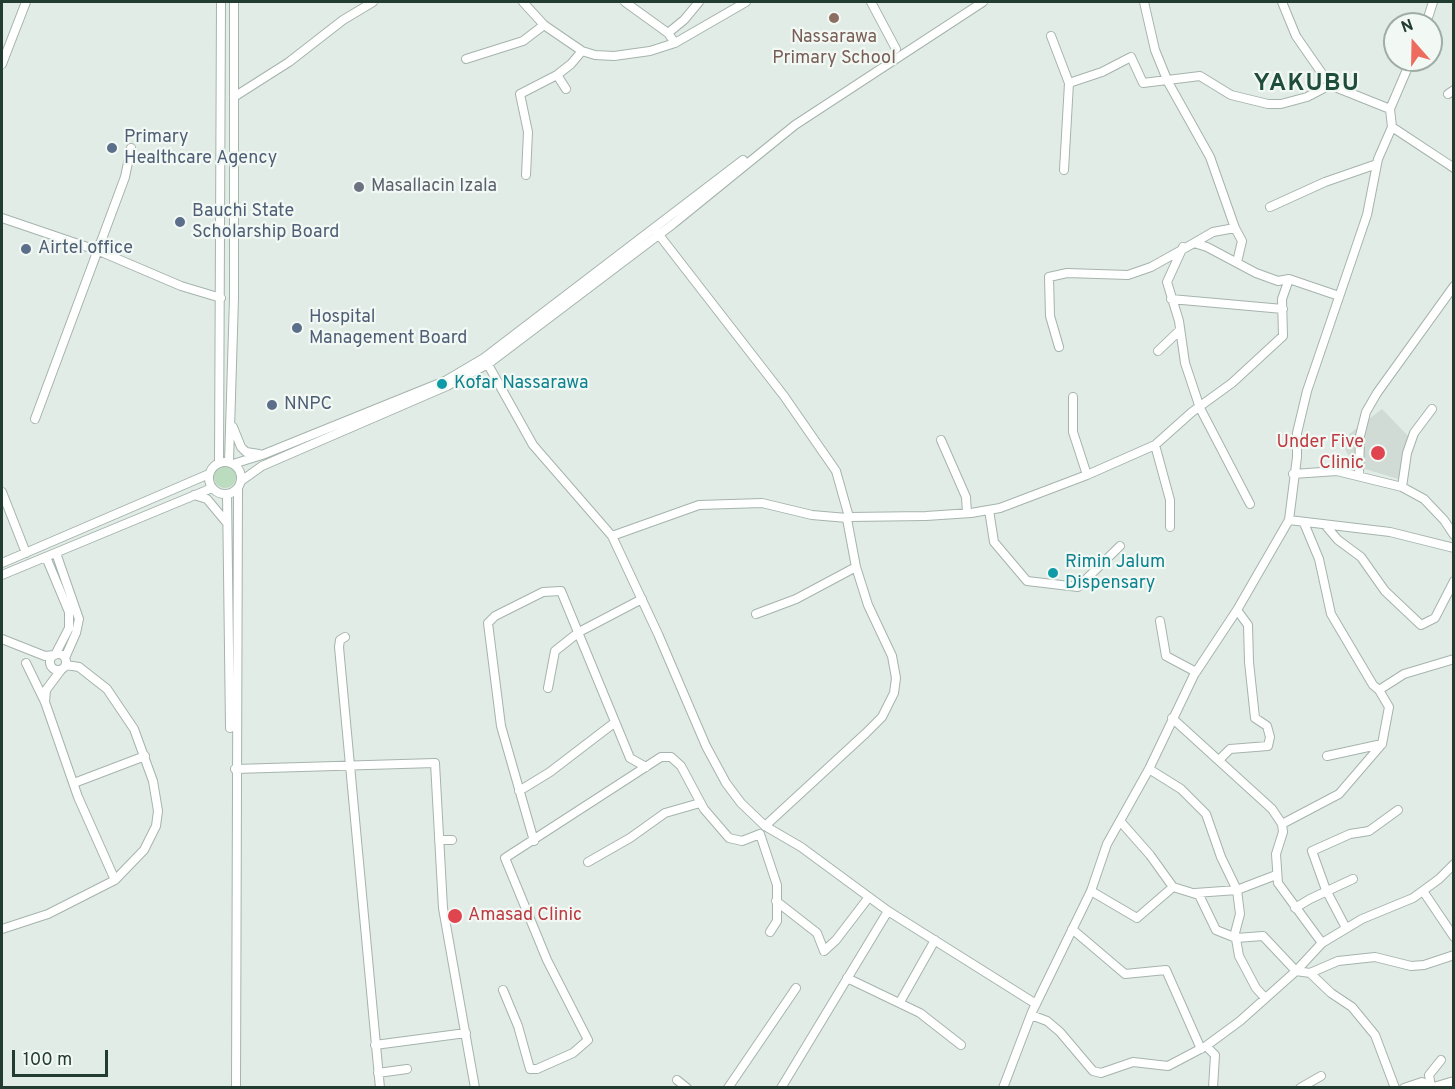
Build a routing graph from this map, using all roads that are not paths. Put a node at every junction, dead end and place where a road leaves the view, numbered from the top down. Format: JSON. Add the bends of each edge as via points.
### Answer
{"nodes":[{"id":1,"x":26,"y":2,"type":"edge"},
{"id":2,"x":221,"y":2,"type":"edge"},
{"id":3,"x":234,"y":2,"type":"edge"},
{"id":4,"x":373,"y":2,"type":"edge"},
{"id":5,"x":523,"y":2,"type":"edge"},
{"id":6,"x":625,"y":2,"type":"edge"},
{"id":7,"x":699,"y":2,"type":"edge"},
{"id":8,"x":746,"y":2,"type":"edge"},
{"id":9,"x":871,"y":2,"type":"edge"},
{"id":10,"x":976,"y":2,"type":"edge"},
{"id":11,"x":983,"y":2,"type":"edge"},
{"id":12,"x":1144,"y":2,"type":"edge"},
{"id":13,"x":1282,"y":2,"type":"edge"},
{"id":14,"x":544,"y":25,"type":"junction"},
{"id":15,"x":668,"y":33,"type":"junction"},
{"id":16,"x":1051,"y":36,"type":"dead end"},
{"id":17,"x":675,"y":44,"type":"junction"},
{"id":18,"x":896,"y":50,"type":"junction"},
{"id":19,"x":582,"y":51,"type":"junction"},
{"id":20,"x":466,"y":59,"type":"dead end"},
{"id":21,"x":2,"y":64,"type":"edge"},
{"id":22,"x":1406,"y":72,"type":"edge"},
{"id":23,"x":557,"y":75,"type":"junction"},
{"id":24,"x":1168,"y":82,"type":"junction"},
{"id":25,"x":1069,"y":83,"type":"junction"},
{"id":26,"x":1330,"y":85,"type":"junction"},
{"id":27,"x":567,"y":89,"type":"dead end"},
{"id":28,"x":234,"y":97,"type":"junction"},
{"id":29,"x":1390,"y":109,"type":"junction"},
{"id":30,"x":1392,"y":127,"type":"junction"},
{"id":31,"x":131,"y":148,"type":"dead end"},
{"id":32,"x":1377,"y":164,"type":"junction"},
{"id":33,"x":1454,"y":168,"type":"edge"},
{"id":34,"x":1064,"y":170,"type":"dead end"},
{"id":35,"x":525,"y":175,"type":"dead end"},
{"id":36,"x":1270,"y":207,"type":"dead end"},
{"id":37,"x":2,"y":218,"type":"edge"},
{"id":38,"x":1235,"y":228,"type":"junction"},
{"id":39,"x":656,"y":232,"type":"junction"},
{"id":40,"x":1194,"y":243,"type":"junction"},
{"id":41,"x":1183,"y":248,"type":"junction"},
{"id":42,"x":99,"y":251,"type":"junction"},
{"id":43,"x":1237,"y":262,"type":"junction"},
{"id":44,"x":1288,"y":279,"type":"junction"},
{"id":45,"x":1454,"y":286,"type":"edge"},
{"id":46,"x":1339,"y":296,"type":"junction"},
{"id":47,"x":1450,"y":297,"type":"edge"},
{"id":48,"x":221,"y":298,"type":"junction"},
{"id":49,"x":1171,"y":299,"type":"junction"},
{"id":50,"x":1283,"y":309,"type":"junction"},
{"id":51,"x":1180,"y":330,"type":"junction"},
{"id":52,"x":1059,"y":346,"type":"dead end"},
{"id":53,"x":1158,"y":351,"type":"dead end"},
{"id":54,"x":486,"y":361,"type":"junction"},
{"id":55,"x":1073,"y":397,"type":"dead end"},
{"id":56,"x":1200,"y":408,"type":"junction"},
{"id":57,"x":1432,"y":410,"type":"dead end"},
{"id":58,"x":35,"y":419,"type":"dead end"},
{"id":59,"x":231,"y":423,"type":"junction"},
{"id":60,"x":941,"y":440,"type":"dead end"},
{"id":61,"x":1155,"y":445,"type":"junction"},
{"id":62,"x":262,"y":455,"type":"junction"},
{"id":63,"x":219,"y":463,"type":"junction"},
{"id":64,"x":231,"y":463,"type":"junction"},
{"id":65,"x":209,"y":474,"type":"junction"},
{"id":66,"x":1293,"y":474,"type":"junction"},
{"id":67,"x":1087,"y":475,"type":"junction"},
{"id":68,"x":1359,"y":476,"type":"junction"},
{"id":69,"x":240,"y":484,"type":"junction"},
{"id":70,"x":1402,"y":487,"type":"junction"},
{"id":71,"x":212,"y":488,"type":"junction"},
{"id":72,"x":2,"y":492,"type":"edge"},
{"id":73,"x":227,"y":494,"type":"junction"},
{"id":74,"x":193,"y":495,"type":"junction"},
{"id":75,"x":1250,"y":504,"type":"dead end"},
{"id":76,"x":989,"y":510,"type":"junction"},
{"id":77,"x":968,"y":513,"type":"junction"},
{"id":78,"x":848,"y":517,"type":"junction"},
{"id":79,"x":1288,"y":520,"type":"junction"},
{"id":80,"x":227,"y":523,"type":"junction"},
{"id":81,"x":1304,"y":523,"type":"junction"},
{"id":82,"x":1326,"y":526,"type":"junction"},
{"id":83,"x":1170,"y":527,"type":"dead end"},
{"id":84,"x":1454,"y":535,"type":"edge"},
{"id":85,"x":612,"y":536,"type":"junction"},
{"id":86,"x":1120,"y":546,"type":"dead end"},
{"id":87,"x":1454,"y":548,"type":"edge"},
{"id":88,"x":56,"y":552,"type":"junction"},
{"id":89,"x":26,"y":553,"type":"junction"},
{"id":90,"x":46,"y":557,"type":"junction"},
{"id":91,"x":2,"y":563,"type":"edge"},
{"id":92,"x":856,"y":567,"type":"junction"},
{"id":93,"x":2,"y":575,"type":"edge"},
{"id":94,"x":1454,"y":581,"type":"edge"},
{"id":95,"x":642,"y":599,"type":"junction"},
{"id":96,"x":1237,"y":610,"type":"junction"},
{"id":97,"x":756,"y":614,"type":"dead end"},
{"id":98,"x":1160,"y":621,"type":"dead end"},
{"id":99,"x":579,"y":632,"type":"junction"},
{"id":100,"x":345,"y":637,"type":"dead end"},
{"id":101,"x":2,"y":639,"type":"edge"},
{"id":102,"x":51,"y":659,"type":"junction"},
{"id":103,"x":1451,"y":661,"type":"edge"},
{"id":104,"x":26,"y":663,"type":"dead end"},
{"id":105,"x":64,"y":664,"type":"junction"},
{"id":106,"x":1196,"y":672,"type":"junction"},
{"id":107,"x":51,"y":680,"type":"junction"},
{"id":108,"x":548,"y":688,"type":"dead end"},
{"id":109,"x":1380,"y":690,"type":"junction"},
{"id":110,"x":45,"y":702,"type":"junction"},
{"id":111,"x":1172,"y":718,"type":"junction"},
{"id":112,"x":614,"y":723,"type":"junction"},
{"id":113,"x":1382,"y":744,"type":"junction"},
{"id":114,"x":145,"y":756,"type":"junction"},
{"id":115,"x":1327,"y":756,"type":"dead end"},
{"id":116,"x":1219,"y":760,"type":"junction"},
{"id":117,"x":350,"y":764,"type":"junction"},
{"id":118,"x":646,"y":767,"type":"junction"},
{"id":119,"x":235,"y":769,"type":"junction"},
{"id":120,"x":1149,"y":769,"type":"junction"},
{"id":121,"x":74,"y":783,"type":"junction"},
{"id":122,"x":519,"y":791,"type":"junction"},
{"id":123,"x":700,"y":803,"type":"junction"},
{"id":124,"x":1398,"y":810,"type":"dead end"},
{"id":125,"x":1120,"y":821,"type":"junction"},
{"id":126,"x":1282,"y":824,"type":"junction"},
{"id":127,"x":765,"y":826,"type":"junction"},
{"id":128,"x":440,"y":840,"type":"junction"},
{"id":129,"x":452,"y":840,"type":"dead end"},
{"id":130,"x":534,"y":841,"type":"junction"},
{"id":131,"x":588,"y":862,"type":"dead end"},
{"id":132,"x":1454,"y":864,"type":"edge"},
{"id":133,"x":1276,"y":875,"type":"junction"},
{"id":134,"x":1353,"y":879,"type":"dead end"},
{"id":135,"x":115,"y":880,"type":"junction"},
{"id":136,"x":1173,"y":887,"type":"junction"},
{"id":137,"x":1237,"y":890,"type":"junction"},
{"id":138,"x":1326,"y":890,"type":"junction"},
{"id":139,"x":1091,"y":891,"type":"junction"},
{"id":140,"x":1423,"y":891,"type":"junction"},
{"id":141,"x":1189,"y":894,"type":"junction"},
{"id":142,"x":869,"y":897,"type":"junction"},
{"id":143,"x":776,"y":901,"type":"junction"},
{"id":144,"x":1295,"y":908,"type":"junction"},
{"id":145,"x":888,"y":910,"type":"junction"},
{"id":146,"x":1346,"y":928,"type":"junction"},
{"id":147,"x":2,"y":929,"type":"edge"},
{"id":148,"x":1072,"y":929,"type":"junction"},
{"id":149,"x":770,"y":932,"type":"dead end"},
{"id":150,"x":1454,"y":937,"type":"edge"},
{"id":151,"x":1236,"y":938,"type":"junction"},
{"id":152,"x":935,"y":940,"type":"junction"},
{"id":153,"x":1322,"y":943,"type":"junction"},
{"id":154,"x":1454,"y":955,"type":"edge"},
{"id":155,"x":1296,"y":971,"type":"junction"},
{"id":156,"x":1310,"y":973,"type":"junction"},
{"id":157,"x":847,"y":978,"type":"junction"},
{"id":158,"x":796,"y":988,"type":"dead end"},
{"id":159,"x":503,"y":990,"type":"dead end"},
{"id":160,"x":1265,"y":998,"type":"junction"},
{"id":161,"x":900,"y":1002,"type":"junction"},
{"id":162,"x":1036,"y":1004,"type":"junction"},
{"id":163,"x":1031,"y":1015,"type":"junction"},
{"id":164,"x":466,"y":1033,"type":"junction"},
{"id":165,"x":375,"y":1045,"type":"junction"},
{"id":166,"x":961,"y":1045,"type":"dead end"},
{"id":167,"x":1203,"y":1048,"type":"junction"},
{"id":168,"x":1441,"y":1060,"type":"dead end"},
{"id":169,"x":407,"y":1069,"type":"dead end"},
{"id":170,"x":378,"y":1073,"type":"junction"},
{"id":171,"x":1321,"y":1076,"type":"dead end"},
{"id":172,"x":677,"y":1080,"type":"dead end"},
{"id":173,"x":1454,"y":1081,"type":"edge"},
{"id":174,"x":1430,"y":1087,"type":"edge"},
{"id":175,"x":231,"y":1088,"type":"edge"},
{"id":176,"x":236,"y":1088,"type":"edge"},
{"id":177,"x":380,"y":1088,"type":"edge"},
{"id":178,"x":475,"y":1088,"type":"edge"},
{"id":179,"x":687,"y":1088,"type":"edge"},
{"id":180,"x":728,"y":1088,"type":"edge"},
{"id":181,"x":781,"y":1088,"type":"edge"},
{"id":182,"x":1003,"y":1088,"type":"edge"},
{"id":183,"x":1213,"y":1088,"type":"edge"},
{"id":184,"x":1300,"y":1088,"type":"edge"},
{"id":185,"x":1395,"y":1088,"type":"edge"},
{"id":186,"x":1404,"y":1088,"type":"edge"}],
"edges":[{"from":1,"to":21,"type":"street"},
{"from":2,"to":48,"type":"street"},
{"from":3,"to":28,"type":"street"},
{"from":4,"to":28,"type":"street"},
{"from":5,"to":14,"type":"street"},
{"from":6,"to":15,"type":"street"},
{"from":7,"to":15,"type":"street"},
{"from":8,"to":17,"type":"street"},
{"from":9,"to":18,"type":"street"},
{"from":10,"to":18,"type":"street"},
{"from":11,"to":39,"type":"street","via":[[795,125]]},
{"from":12,"to":24,"type":"street","via":[[1155,50]]},
{"from":13,"to":26,"type":"street","via":[[1296,36]]},
{"from":14,"to":19,"type":"street"},
{"from":14,"to":20,"type":"street","via":[[523,41]]},
{"from":15,"to":17,"type":"street"},
{"from":16,"to":25,"type":"street"},
{"from":17,"to":19,"type":"street","via":[[624,56]]},
{"from":18,"to":39,"type":"street","via":[[792,121]]},
{"from":19,"to":23,"type":"street"},
{"from":22,"to":29,"type":"street"},
{"from":23,"to":27,"type":"street"},
{"from":23,"to":35,"type":"street","via":[[520,94],[528,132]]},
{"from":24,"to":25,"type":"street","via":[[1143,83],[1131,57]]},
{"from":24,"to":26,"type":"street","via":[[1200,76],[1231,94],[1268,104],[1307,97]]},
{"from":24,"to":38,"type":"street","via":[[1201,138]]},
{"from":25,"to":34,"type":"street"},
{"from":26,"to":29,"type":"street"},
{"from":28,"to":59,"type":"street"},
{"from":29,"to":30,"type":"street"},
{"from":30,"to":32,"type":"street"},
{"from":30,"to":33,"type":"street"},
{"from":31,"to":42,"type":"street"},
{"from":32,"to":36,"type":"street"},
{"from":32,"to":46,"type":"street","via":[[1367,215]]},
{"from":37,"to":42,"type":"street"},
{"from":38,"to":40,"type":"street","via":[[1213,232]]},
{"from":38,"to":43,"type":"street","via":[[1242,241]]},
{"from":39,"to":54,"type":"street"},
{"from":39,"to":78,"type":"street","via":[[784,396],[836,471]]},
{"from":40,"to":41,"type":"street"},
{"from":40,"to":43,"type":"street"},
{"from":41,"to":49,"type":"street","via":[[1167,282]]},
{"from":41,"to":52,"type":"street","via":[[1128,275],[1067,273],[1049,277],[1050,316]]},
{"from":42,"to":48,"type":"street","via":[[181,286]]},
{"from":42,"to":58,"type":"street"},
{"from":43,"to":44,"type":"street","via":[[1278,281]]},
{"from":44,"to":46,"type":"street"},
{"from":44,"to":50,"type":"street"},
{"from":45,"to":47,"type":"street"},
{"from":46,"to":66,"type":"street","via":[[1296,433]]},
{"from":47,"to":68,"type":"street","via":[[1366,412],[1360,436]]},
{"from":48,"to":63,"type":"street"},
{"from":49,"to":50,"type":"street"},
{"from":49,"to":51,"type":"street"},
{"from":50,"to":56,"type":"street","via":[[1283,336]]},
{"from":51,"to":53,"type":"street"},
{"from":51,"to":56,"type":"street","via":[[1185,363]]},
{"from":54,"to":62,"type":"street"},
{"from":54,"to":69,"type":"street","via":[[447,386],[262,466]]},
{"from":54,"to":85,"type":"street","via":[[533,445]]},
{"from":55,"to":67,"type":"street","via":[[1073,432]]},
{"from":56,"to":61,"type":"street"},
{"from":56,"to":75,"type":"street"},
{"from":57,"to":70,"type":"street","via":[[1414,433]]},
{"from":59,"to":62,"type":"street","via":[[241,447]]},
{"from":59,"to":64,"type":"street"},
{"from":60,"to":77,"type":"street","via":[[966,497]]},
{"from":61,"to":67,"type":"street"},
{"from":61,"to":83,"type":"street","via":[[1170,500]]},
{"from":62,"to":64,"type":"street"},
{"from":63,"to":64,"type":"street"},
{"from":63,"to":65,"type":"street"},
{"from":64,"to":69,"type":"street","via":[[240,471]]},
{"from":65,"to":71,"type":"street"},
{"from":65,"to":89,"type":"street"},
{"from":66,"to":68,"type":"street","via":[[1337,471]]},
{"from":66,"to":79,"type":"street"},
{"from":67,"to":76,"type":"street"},
{"from":68,"to":70,"type":"street"},
{"from":69,"to":73,"type":"street"},
{"from":69,"to":119,"type":"street"},
{"from":70,"to":84,"type":"street","via":[[1424,499]]},
{"from":71,"to":73,"type":"street"},
{"from":71,"to":74,"type":"street"},
{"from":72,"to":89,"type":"street"},
{"from":73,"to":80,"type":"street"},
{"from":74,"to":80,"type":"street","via":[[207,499]]},
{"from":74,"to":88,"type":"street"},
{"from":76,"to":77,"type":"street"},
{"from":76,"to":86,"type":"street","via":[[994,542],[1027,581],[1077,587]]},
{"from":77,"to":78,"type":"street"},
{"from":78,"to":85,"type":"street","via":[[812,515],[762,502],[699,505]]},
{"from":78,"to":92,"type":"street"},
{"from":79,"to":81,"type":"street"},
{"from":79,"to":96,"type":"street"},
{"from":80,"to":175,"type":"street"},
{"from":81,"to":82,"type":"street"},
{"from":81,"to":109,"type":"street","via":[[1319,560],[1331,614],[1372,685]]},
{"from":82,"to":87,"type":"street","via":[[1390,532]]},
{"from":82,"to":94,"type":"street","via":[[1361,557],[1385,591],[1421,625],[1435,618]]},
{"from":85,"to":95,"type":"street"},
{"from":88,"to":90,"type":"street"},
{"from":88,"to":105,"type":"street","via":[[79,618]]},
{"from":89,"to":91,"type":"street"},
{"from":90,"to":93,"type":"street"},
{"from":90,"to":102,"type":"street","via":[[69,612],[69,628]]},
{"from":92,"to":97,"type":"street","via":[[796,599]]},
{"from":92,"to":127,"type":"street","via":[[868,605],[892,656],[894,693],[882,717]]},
{"from":95,"to":99,"type":"street"},
{"from":95,"to":127,"type":"street","via":[[717,768],[741,803]]},
{"from":96,"to":106,"type":"street"},
{"from":96,"to":116,"type":"street","via":[[1248,625],[1255,718],[1267,726],[1270,737],[1268,746],[1230,749]]},
{"from":98,"to":106,"type":"street","via":[[1166,656]]},
{"from":99,"to":108,"type":"street","via":[[555,651]]},
{"from":99,"to":112,"type":"street"},
{"from":99,"to":122,"type":"street","via":[[561,591],[543,592],[488,623],[501,726]]},
{"from":100,"to":117,"type":"street","via":[[339,647]]},
{"from":101,"to":102,"type":"street"},
{"from":102,"to":105,"type":"street"},
{"from":102,"to":105,"type":"street"},
{"from":102,"to":107,"type":"street"},
{"from":103,"to":109,"type":"street","via":[[1404,674]]},
{"from":104,"to":110,"type":"street"},
{"from":105,"to":107,"type":"street"},
{"from":105,"to":114,"type":"street","via":[[79,668],[107,689],[134,729]]},
{"from":106,"to":111,"type":"street"},
{"from":107,"to":110,"type":"street"},
{"from":109,"to":113,"type":"street","via":[[1389,707]]},
{"from":110,"to":121,"type":"street"},
{"from":111,"to":116,"type":"street"},
{"from":111,"to":120,"type":"street"},
{"from":112,"to":118,"type":"street","via":[[630,758]]},
{"from":112,"to":122,"type":"street"},
{"from":113,"to":115,"type":"street"},
{"from":113,"to":126,"type":"street","via":[[1338,794]]},
{"from":114,"to":121,"type":"street"},
{"from":114,"to":135,"type":"street","via":[[156,798],[156,826],[144,850]]},
{"from":116,"to":126,"type":"street","via":[[1272,808]]},
{"from":117,"to":119,"type":"street"},
{"from":117,"to":128,"type":"street","via":[[435,763]]},
{"from":117,"to":165,"type":"street"},
{"from":118,"to":123,"type":"street","via":[[661,757],[671,757],[681,766]]},
{"from":118,"to":130,"type":"street"},
{"from":119,"to":176,"type":"street"},
{"from":120,"to":125,"type":"street"},
{"from":120,"to":137,"type":"street","via":[[1181,789],[1206,814]]},
{"from":121,"to":135,"type":"street"},
{"from":122,"to":130,"type":"street"},
{"from":123,"to":131,"type":"street","via":[[665,813]]},
{"from":123,"to":143,"type":"street","via":[[729,838],[742,841],[760,834],[777,885]]},
{"from":124,"to":138,"type":"street","via":[[1369,831],[1348,834],[1312,851]]},
{"from":125,"to":136,"type":"street"},
{"from":125,"to":139,"type":"street","via":[[1107,844]]},
{"from":126,"to":133,"type":"street"},
{"from":127,"to":142,"type":"street"},
{"from":128,"to":129,"type":"street"},
{"from":128,"to":164,"type":"street","via":[[443,908]]},
{"from":130,"to":159,"type":"street","via":[[505,858],[547,960],[588,1040],[573,1053],[530,1069]]},
{"from":132,"to":140,"type":"street"},
{"from":133,"to":137,"type":"street"},
{"from":133,"to":144,"type":"street"},
{"from":134,"to":138,"type":"street"},
{"from":135,"to":147,"type":"street","via":[[48,914]]},
{"from":136,"to":139,"type":"street","via":[[1137,918]]},
{"from":136,"to":141,"type":"street"},
{"from":137,"to":141,"type":"street"},
{"from":137,"to":151,"type":"street","via":[[1240,914]]},
{"from":138,"to":144,"type":"street"},
{"from":138,"to":146,"type":"street"},
{"from":139,"to":148,"type":"street"},
{"from":140,"to":146,"type":"street"},
{"from":140,"to":150,"type":"street"},
{"from":141,"to":151,"type":"street","via":[[1199,895],[1216,930]]},
{"from":142,"to":143,"type":"street","via":[[824,951],[817,933]]},
{"from":142,"to":145,"type":"street"},
{"from":143,"to":149,"type":"street","via":[[777,921]]},
{"from":144,"to":153,"type":"street"},
{"from":145,"to":152,"type":"street"},
{"from":145,"to":157,"type":"street"},
{"from":146,"to":153,"type":"street"},
{"from":148,"to":162,"type":"street"},
{"from":148,"to":167,"type":"street","via":[[1125,974],[1166,970]]},
{"from":151,"to":155,"type":"street","via":[[1263,936]]},
{"from":151,"to":160,"type":"street","via":[[1245,970]]},
{"from":152,"to":161,"type":"street"},
{"from":152,"to":162,"type":"street"},
{"from":153,"to":155,"type":"street"},
{"from":154,"to":156,"type":"street","via":[[1411,966],[1375,957],[1357,958],[1325,965]]},
{"from":155,"to":156,"type":"street"},
{"from":155,"to":160,"type":"street"},
{"from":156,"to":185,"type":"street","via":[[1352,1008],[1375,1035]]},
{"from":157,"to":161,"type":"street"},
{"from":157,"to":181,"type":"street"},
{"from":158,"to":180,"type":"street"},
{"from":160,"to":167,"type":"street"},
{"from":161,"to":166,"type":"street"},
{"from":162,"to":163,"type":"street"},
{"from":163,"to":167,"type":"street","via":[[1047,1021],[1093,1071],[1101,1073],[1133,1062],[1168,1065]]},
{"from":163,"to":182,"type":"street"},
{"from":164,"to":165,"type":"street"},
{"from":164,"to":178,"type":"street"},
{"from":165,"to":170,"type":"street"},
{"from":167,"to":183,"type":"street","via":[[1215,1055]]},
{"from":168,"to":174,"type":"street","via":[[1429,1075]]},
{"from":169,"to":170,"type":"street"},
{"from":170,"to":177,"type":"street"},
{"from":171,"to":184,"type":"street"},
{"from":172,"to":179,"type":"street"},
{"from":173,"to":174,"type":"street"},
{"from":174,"to":186,"type":"street","via":[[1422,1082]]}]}
